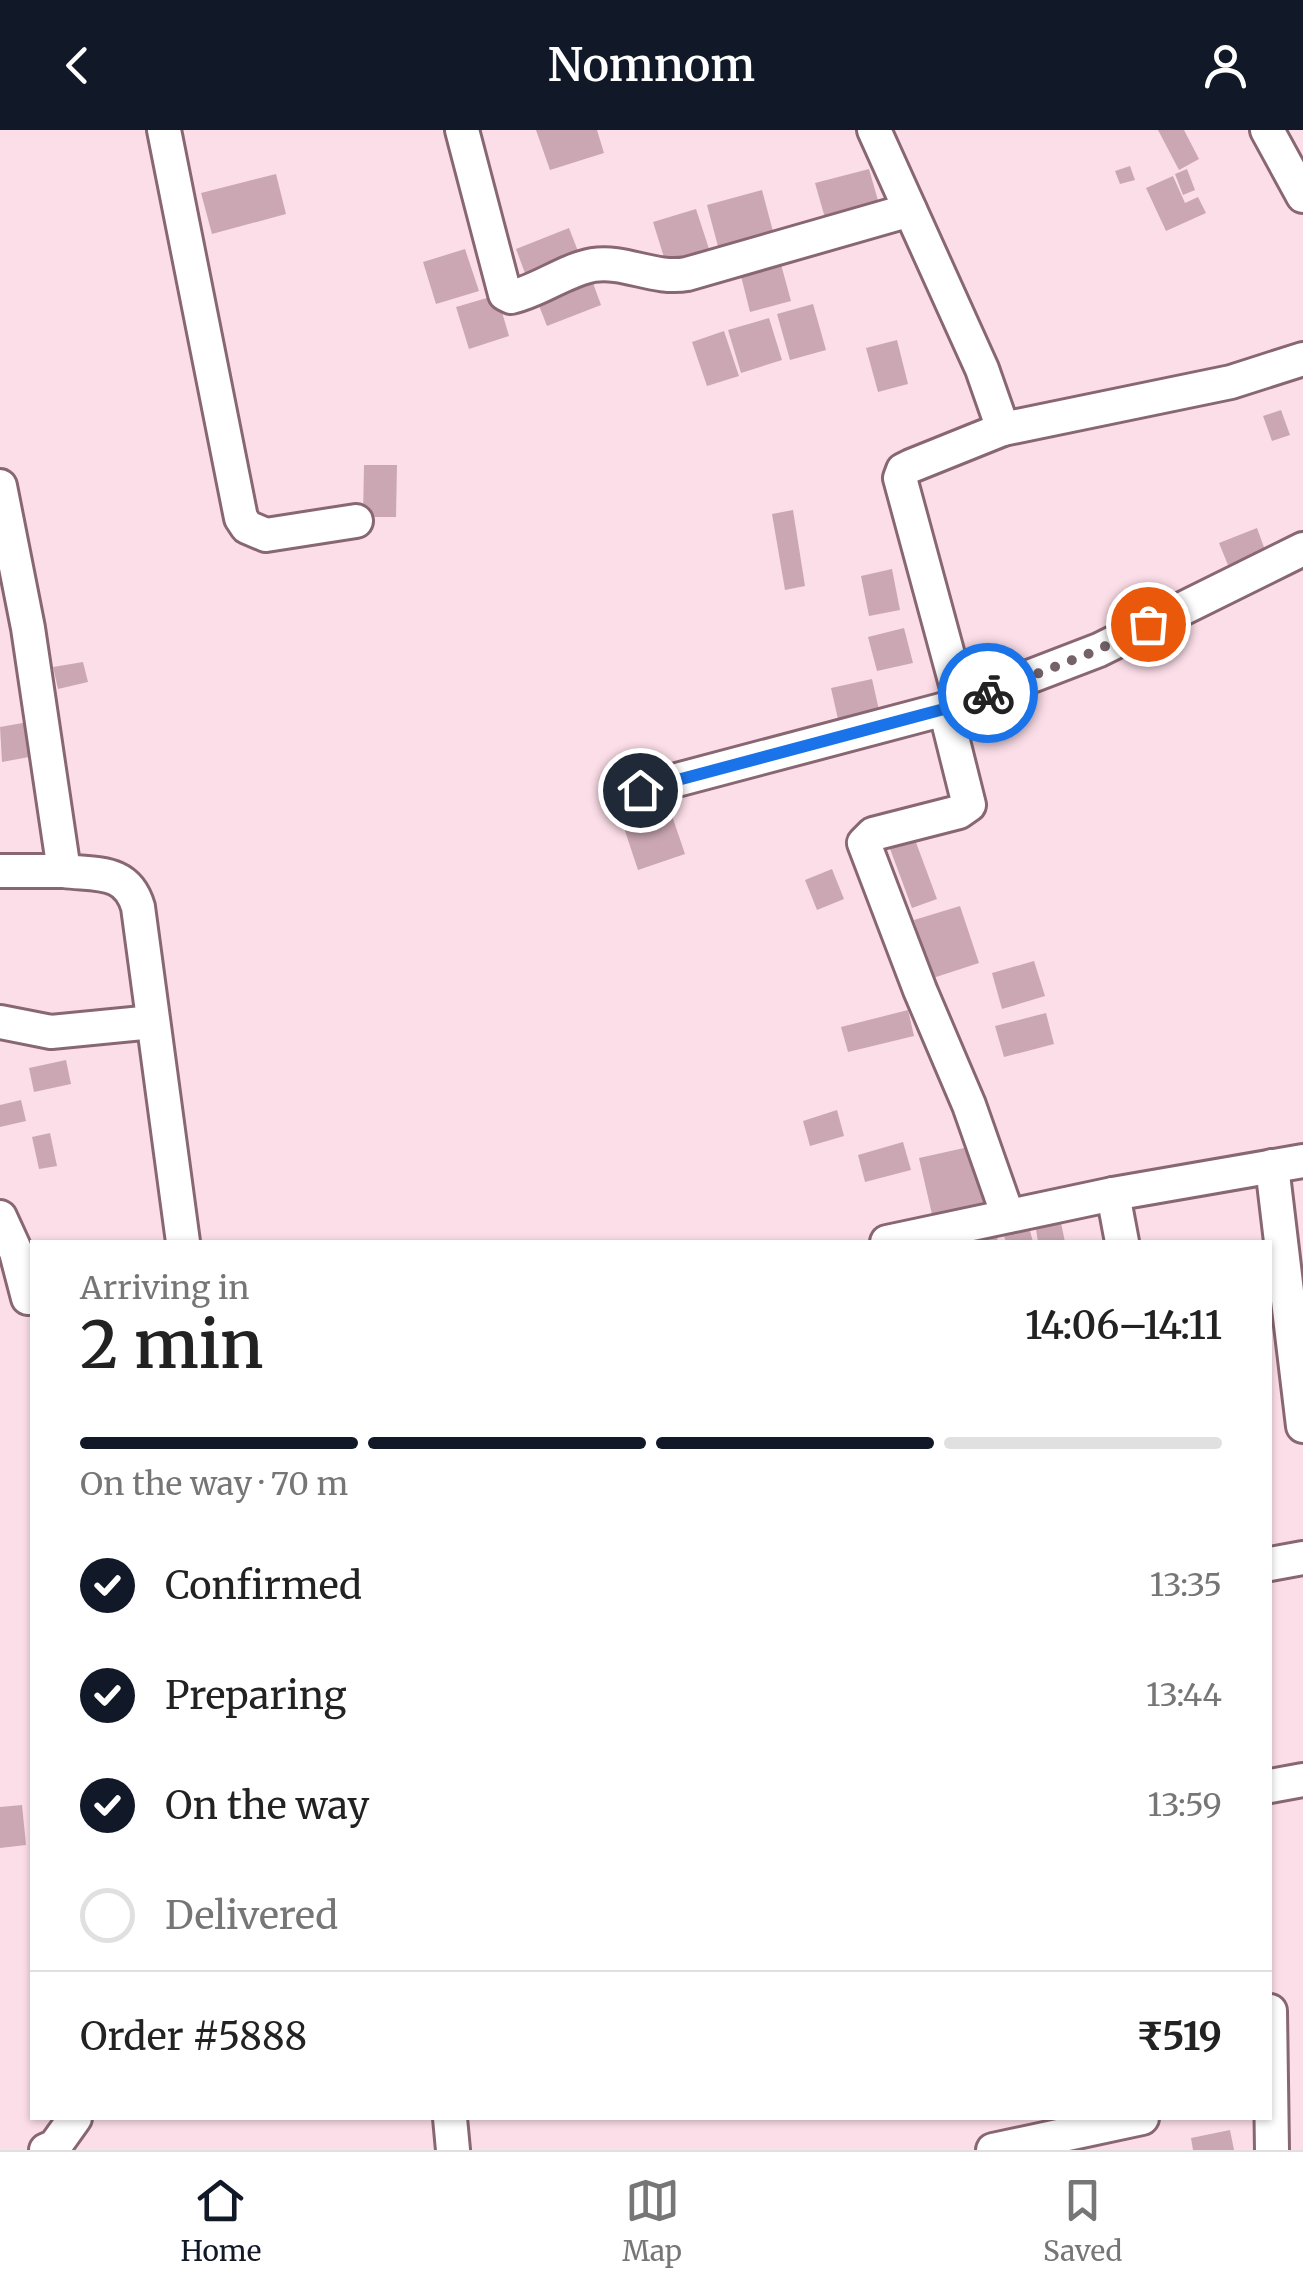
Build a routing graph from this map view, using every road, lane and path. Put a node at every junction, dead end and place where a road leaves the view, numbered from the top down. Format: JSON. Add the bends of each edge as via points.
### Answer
{"nodes":[{"id":1,"x":164,"y":130,"type":"edge"},
{"id":2,"x":462,"y":130,"type":"edge"},
{"id":3,"x":874,"y":130,"type":"edge"},
{"id":4,"x":1267,"y":130,"type":"edge"},
{"id":5,"x":1303,"y":196,"type":"edge"},
{"id":6,"x":910,"y":210,"type":"junction"},
{"id":7,"x":1303,"y":359,"type":"edge"},
{"id":8,"x":1002,"y":429,"type":"junction"},
{"id":9,"x":0,"y":486,"type":"edge"},
{"id":10,"x":356,"y":521,"type":"dead end"},
{"id":11,"x":1303,"y":548,"type":"edge"},
{"id":12,"x":953,"y":706,"type":"junction"},
{"id":13,"x":640,"y":790,"type":"dead end"},
{"id":14,"x":0,"y":871,"type":"edge"},
{"id":15,"x":64,"y":871,"type":"junction"},
{"id":16,"x":0,"y":1022,"type":"edge"},
{"id":17,"x":153,"y":1022,"type":"junction"},
{"id":18,"x":1287,"y":1163,"type":"edge"},
{"id":19,"x":1113,"y":1194,"type":"junction"},
{"id":20,"x":1008,"y":1216,"type":"junction"},
{"id":21,"x":0,"y":1217,"type":"edge"},
{"id":22,"x":183,"y":1240,"type":"edge"},
{"id":23,"x":896,"y":1240,"type":"edge"},
{"id":24,"x":1122,"y":1240,"type":"edge"},
{"id":25,"x":28,"y":1298,"type":"dead end"},
{"id":26,"x":1303,"y":1426,"type":"edge"},
{"id":27,"x":1303,"y":1558,"type":"edge"},
{"id":28,"x":1272,"y":1564,"type":"edge"},
{"id":29,"x":1303,"y":1780,"type":"edge"},
{"id":30,"x":1272,"y":1786,"type":"edge"},
{"id":31,"x":74,"y":2120,"type":"edge"},
{"id":32,"x":450,"y":2120,"type":"edge"},
{"id":33,"x":1133,"y":2120,"type":"edge"},
{"id":34,"x":1272,"y":2120,"type":"edge"},
{"id":35,"x":46,"y":2150,"type":"edge"},
{"id":36,"x":453,"y":2150,"type":"edge"},
{"id":37,"x":993,"y":2150,"type":"edge"},
{"id":38,"x":1272,"y":2150,"type":"edge"}],
"edges":[{"from":1,"to":10,"type":"street","via":[[241,518],[266,535]]},
{"from":2,"to":6,"type":"street","via":[[511,298],[604,264],[674,277]]},
{"from":3,"to":6,"type":"street"},
{"from":4,"to":5,"type":"street"},
{"from":6,"to":8,"type":"street"},
{"from":7,"to":8,"type":"street","via":[[1231,382]]},
{"from":8,"to":12,"type":"street","via":[[910,466],[900,478]]},
{"from":9,"to":15,"type":"street"},
{"from":11,"to":12,"type":"street","via":[[1098,650]]},
{"from":12,"to":13,"type":"street"},
{"from":12,"to":20,"type":"street","via":[[969,804],[872,834],[864,843]]},
{"from":14,"to":15,"type":"street"},
{"from":15,"to":17,"type":"street","via":[[122,880],[133,890]]},
{"from":16,"to":17,"type":"street","via":[[51,1032]]},
{"from":17,"to":22,"type":"street"},
{"from":18,"to":19,"type":"street"},
{"from":18,"to":26,"type":"street"},
{"from":19,"to":20,"type":"street"},
{"from":19,"to":24,"type":"street"},
{"from":20,"to":23,"type":"street"},
{"from":21,"to":25,"type":"street"},
{"from":27,"to":28,"type":"street"},
{"from":29,"to":30,"type":"street"},
{"from":31,"to":35,"type":"street"},
{"from":32,"to":36,"type":"street"},
{"from":33,"to":37,"type":"street"},
{"from":34,"to":38,"type":"street"}]}
